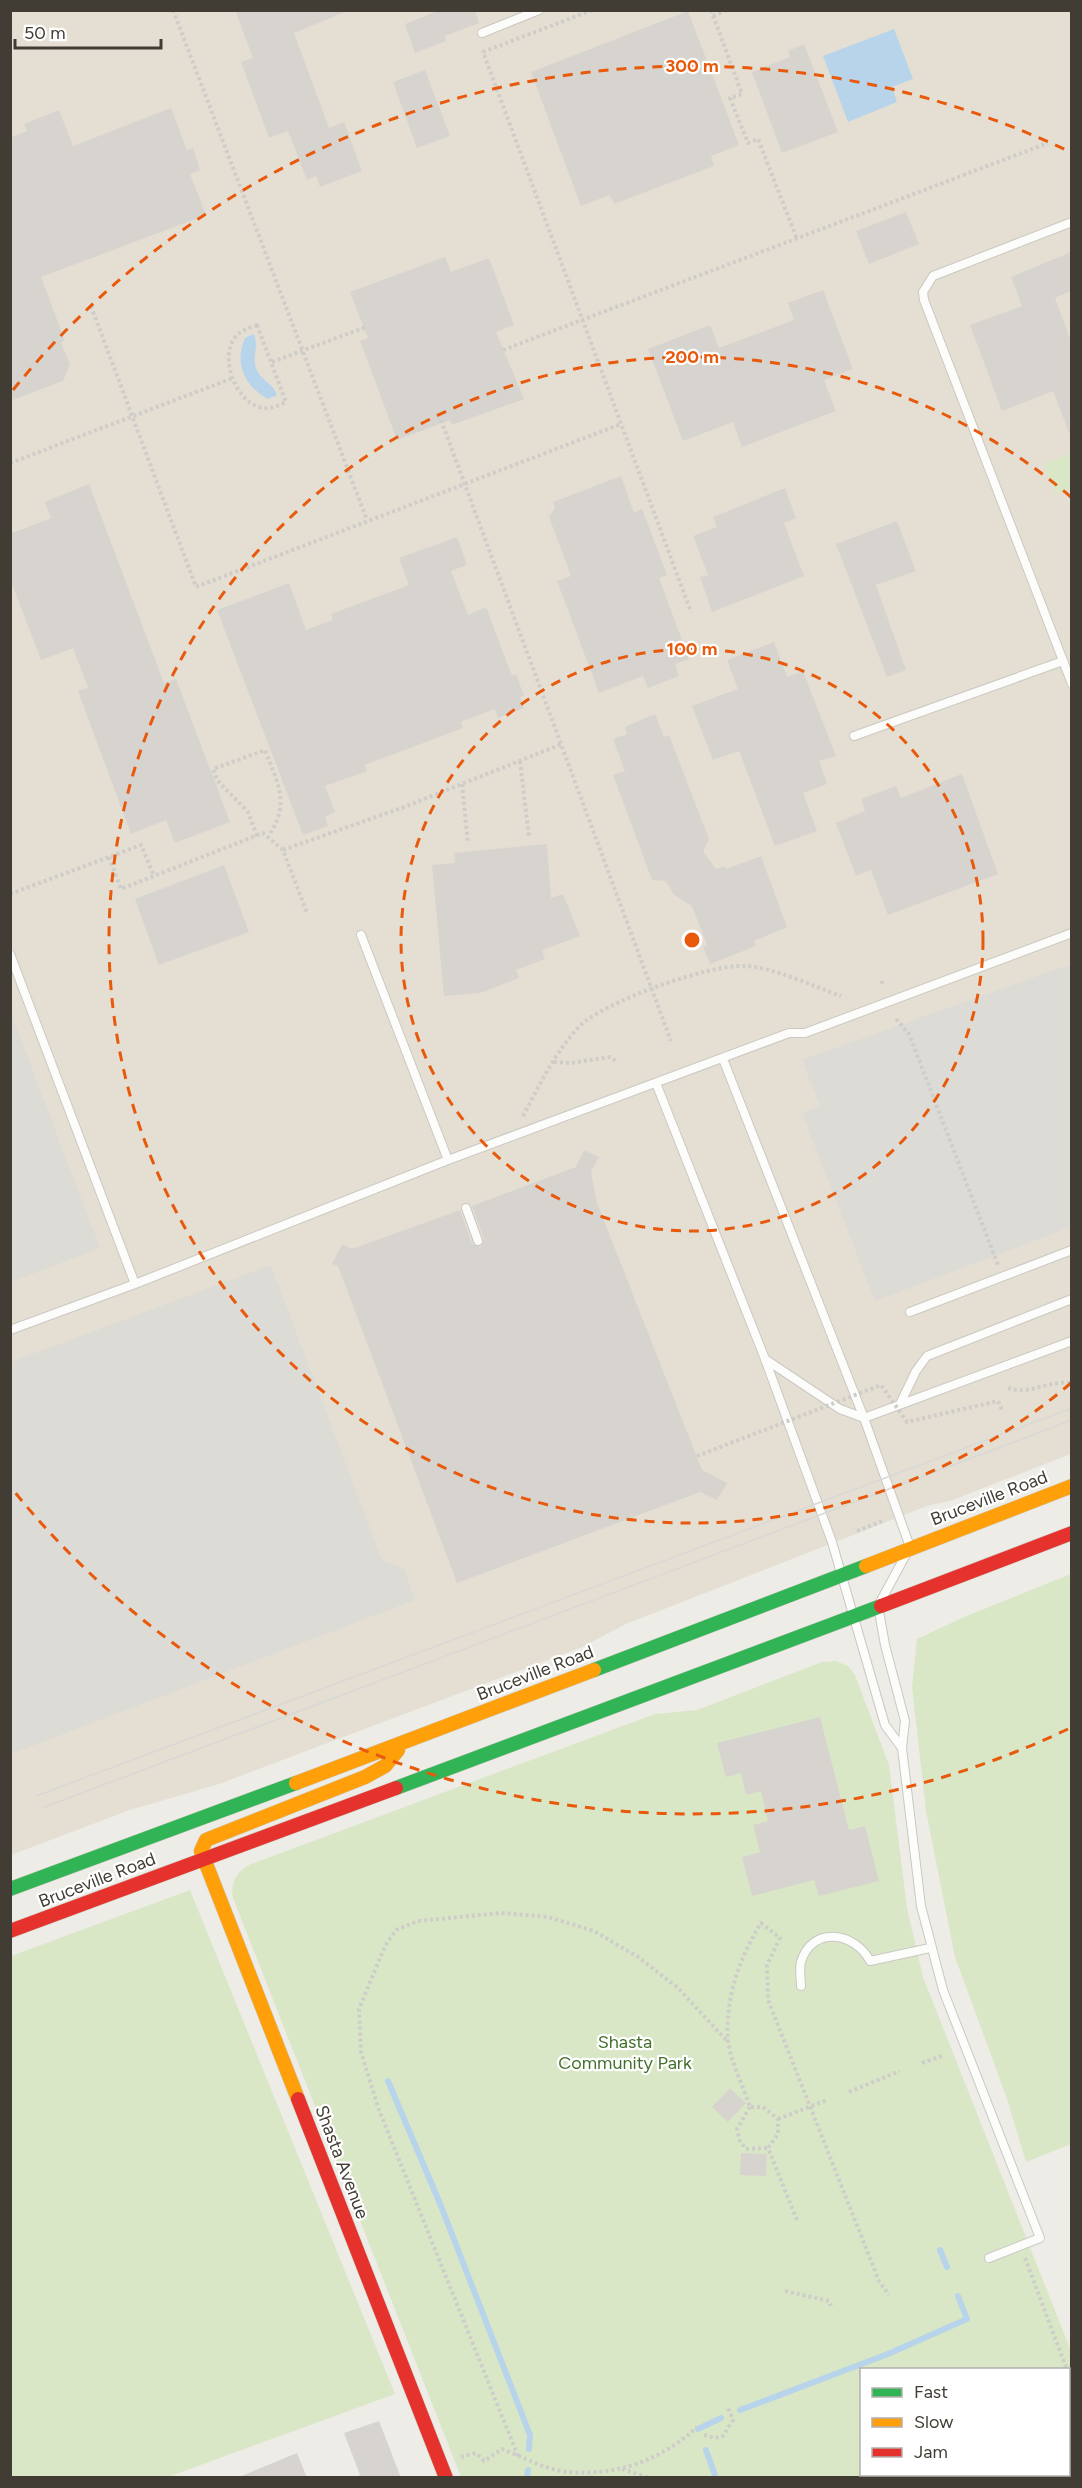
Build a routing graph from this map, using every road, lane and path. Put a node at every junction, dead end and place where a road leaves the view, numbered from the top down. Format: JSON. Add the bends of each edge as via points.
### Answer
{"nodes":[{"id":1,"x":173,"y":10,"type":"edge"},
{"id":2,"x":539,"y":10,"type":"edge"},
{"id":3,"x":592,"y":10,"type":"edge"},
{"id":4,"x":711,"y":10,"type":"edge"},
{"id":5,"x":727,"y":10,"type":"edge"},
{"id":6,"x":713,"y":16,"type":"junction"},
{"id":7,"x":482,"y":33,"type":"dead end"},
{"id":8,"x":1048,"y":143,"type":"dead end"},
{"id":9,"x":1071,"y":222,"type":"edge"},
{"id":10,"x":797,"y":239,"type":"junction"},
{"id":11,"x":91,"y":306,"type":"dead end"},
{"id":12,"x":582,"y":321,"type":"junction"},
{"id":13,"x":366,"y":327,"type":"dead end"},
{"id":14,"x":502,"y":350,"type":"dead end"},
{"id":15,"x":303,"y":351,"type":"junction"},
{"id":16,"x":272,"y":362,"type":"dead end"},
{"id":17,"x":233,"y":378,"type":"junction"},
{"id":18,"x":132,"y":416,"type":"junction"},
{"id":19,"x":441,"y":420,"type":"dead end"},
{"id":20,"x":621,"y":424,"type":"junction"},
{"id":21,"x":10,"y":462,"type":"edge"},
{"id":22,"x":465,"y":483,"type":"junction"},
{"id":23,"x":367,"y":520,"type":"junction"},
{"id":24,"x":691,"y":612,"type":"dead end"},
{"id":25,"x":1063,"y":661,"type":"junction"},
{"id":26,"x":1071,"y":684,"type":"edge"},
{"id":27,"x":854,"y":736,"type":"dead end"},
{"id":28,"x":562,"y":744,"type":"junction"},
{"id":29,"x":520,"y":761,"type":"junction"},
{"id":30,"x":462,"y":784,"type":"junction"},
{"id":31,"x":269,"y":835,"type":"junction"},
{"id":32,"x":257,"y":836,"type":"junction"},
{"id":33,"x":529,"y":837,"type":"dead end"},
{"id":34,"x":468,"y":844,"type":"dead end"},
{"id":35,"x":283,"y":850,"type":"junction"},
{"id":36,"x":109,"y":857,"type":"junction"},
{"id":37,"x":154,"y":876,"type":"junction"},
{"id":38,"x":10,"y":894,"type":"edge"},
{"id":39,"x":307,"y":913,"type":"dead end"},
{"id":40,"x":1071,"y":933,"type":"edge"},
{"id":41,"x":361,"y":935,"type":"dead end"},
{"id":42,"x":10,"y":954,"type":"edge"},
{"id":43,"x":653,"y":990,"type":"junction"},
{"id":44,"x":841,"y":996,"type":"dead end"},
{"id":45,"x":896,"y":1019,"type":"dead end"},
{"id":46,"x":671,"y":1041,"type":"dead end"},
{"id":47,"x":723,"y":1059,"type":"junction"},
{"id":48,"x":616,"y":1061,"type":"dead end"},
{"id":49,"x":554,"y":1062,"type":"junction"},
{"id":50,"x":656,"y":1083,"type":"junction"},
{"id":51,"x":524,"y":1116,"type":"dead end"},
{"id":52,"x":448,"y":1160,"type":"junction"},
{"id":53,"x":466,"y":1208,"type":"dead end"},
{"id":54,"x":478,"y":1240,"type":"dead end"},
{"id":55,"x":1071,"y":1250,"type":"edge"},
{"id":56,"x":998,"y":1266,"type":"dead end"},
{"id":57,"x":135,"y":1284,"type":"junction"},
{"id":58,"x":1071,"y":1299,"type":"edge"},
{"id":59,"x":910,"y":1312,"type":"dead end"},
{"id":60,"x":10,"y":1330,"type":"edge"},
{"id":61,"x":1071,"y":1341,"type":"edge"},
{"id":62,"x":765,"y":1359,"type":"junction"},
{"id":63,"x":1071,"y":1383,"type":"edge"},
{"id":64,"x":1008,"y":1388,"type":"dead end"},
{"id":65,"x":900,"y":1404,"type":"junction"},
{"id":66,"x":1002,"y":1410,"type":"dead end"},
{"id":67,"x":864,"y":1419,"type":"junction"},
{"id":68,"x":697,"y":1456,"type":"dead end"},
{"id":69,"x":1071,"y":1486,"type":"edge"},
{"id":70,"x":885,"y":1520,"type":"dead end"},
{"id":71,"x":857,"y":1531,"type":"dead end"},
{"id":72,"x":1071,"y":1533,"type":"edge"},
{"id":73,"x":910,"y":1547,"type":"junction"},
{"id":74,"x":842,"y":1573,"type":"junction"},
{"id":75,"x":878,"y":1606,"type":"junction"},
{"id":76,"x":852,"y":1616,"type":"junction"},
{"id":77,"x":402,"y":1744,"type":"junction"},
{"id":78,"x":902,"y":1748,"type":"junction"},
{"id":79,"x":204,"y":1859,"type":"junction"},
{"id":80,"x":10,"y":1889,"type":"edge"},
{"id":81,"x":10,"y":1931,"type":"edge"},
{"id":82,"x":930,"y":1948,"type":"junction"},
{"id":83,"x":801,"y":1986,"type":"dead end"},
{"id":84,"x":728,"y":2042,"type":"junction"},
{"id":85,"x":944,"y":2055,"type":"dead end"},
{"id":86,"x":922,"y":2063,"type":"dead end"},
{"id":87,"x":900,"y":2072,"type":"dead end"},
{"id":88,"x":849,"y":2092,"type":"dead end"},
{"id":89,"x":827,"y":2100,"type":"dead end"},
{"id":90,"x":750,"y":2107,"type":"junction"},
{"id":91,"x":810,"y":2107,"type":"junction"},
{"id":92,"x":778,"y":2119,"type":"junction"},
{"id":93,"x":768,"y":2148,"type":"junction"},
{"id":94,"x":797,"y":2220,"type":"dead end"},
{"id":95,"x":988,"y":2258,"type":"dead end"},
{"id":96,"x":1025,"y":2258,"type":"dead end"},
{"id":97,"x":785,"y":2291,"type":"dead end"},
{"id":98,"x":889,"y":2295,"type":"dead end"},
{"id":99,"x":831,"y":2306,"type":"dead end"},
{"id":100,"x":1067,"y":2368,"type":"edge"},
{"id":101,"x":728,"y":2408,"type":"dead end"},
{"id":102,"x":697,"y":2427,"type":"dead end"},
{"id":103,"x":704,"y":2435,"type":"dead end"},
{"id":104,"x":518,"y":2456,"type":"junction"},
{"id":105,"x":461,"y":2457,"type":"dead end"},
{"id":106,"x":618,"y":2469,"type":"junction"},
{"id":107,"x":446,"y":2478,"type":"edge"},
{"id":108,"x":650,"y":2478,"type":"edge"}],
"edges":[{"from":1,"to":15,"type":"path"},
{"from":2,"to":7,"type":"lane"},
{"from":3,"to":12,"type":"path","via":[[483,52]]},
{"from":4,"to":6,"type":"path"},
{"from":5,"to":6,"type":"path"},
{"from":6,"to":10,"type":"path","via":[[742,94],[730,98],[748,143],[758,139]]},
{"from":8,"to":10,"type":"path"},
{"from":9,"to":25,"type":"lane","via":[[933,276],[923,292]]},
{"from":10,"to":12,"type":"path"},
{"from":11,"to":18,"type":"path"},
{"from":12,"to":14,"type":"path"},
{"from":12,"to":20,"type":"path"},
{"from":13,"to":15,"type":"path"},
{"from":15,"to":16,"type":"path"},
{"from":15,"to":23,"type":"path"},
{"from":17,"to":17,"type":"path","via":[[230,348],[242,331],[256,326],[286,402],[261,408],[242,395]]},
{"from":17,"to":18,"type":"path"},
{"from":18,"to":21,"type":"path"},
{"from":18,"to":23,"type":"path","via":[[196,587]]},
{"from":19,"to":22,"type":"path"},
{"from":20,"to":22,"type":"path"},
{"from":20,"to":24,"type":"path"},
{"from":22,"to":23,"type":"path"},
{"from":22,"to":28,"type":"path"},
{"from":25,"to":26,"type":"lane"},
{"from":25,"to":27,"type":"lane"},
{"from":28,"to":29,"type":"path"},
{"from":28,"to":43,"type":"path"},
{"from":29,"to":30,"type":"path"},
{"from":29,"to":33,"type":"path"},
{"from":30,"to":34,"type":"path"},
{"from":30,"to":35,"type":"path"},
{"from":31,"to":32,"type":"path"},
{"from":31,"to":32,"type":"path","via":[[282,798],[265,750],[213,768],[217,780],[248,812]]},
{"from":31,"to":35,"type":"path"},
{"from":32,"to":37,"type":"path"},
{"from":35,"to":39,"type":"path"},
{"from":36,"to":37,"type":"path","via":[[141,845]]},
{"from":36,"to":37,"type":"path","via":[[121,889]]},
{"from":36,"to":38,"type":"path"},
{"from":40,"to":47,"type":"lane","via":[[805,1033],[789,1033]]},
{"from":41,"to":52,"type":"lane"},
{"from":42,"to":57,"type":"lane"},
{"from":43,"to":44,"type":"path","via":[[704,970],[746,966]]},
{"from":43,"to":46,"type":"path"},
{"from":43,"to":49,"type":"path","via":[[603,1010],[580,1025]]},
{"from":45,"to":56,"type":"path","via":[[909,1034]]},
{"from":47,"to":50,"type":"lane"},
{"from":47,"to":67,"type":"lane"},
{"from":48,"to":49,"type":"path","via":[[610,1057]]},
{"from":49,"to":51,"type":"path"},
{"from":50,"to":52,"type":"lane"},
{"from":50,"to":62,"type":"lane"},
{"from":52,"to":57,"type":"lane"},
{"from":53,"to":54,"type":"lane"},
{"from":55,"to":59,"type":"lane"},
{"from":57,"to":60,"type":"lane"},
{"from":58,"to":65,"type":"lane","via":[[927,1356]]},
{"from":61,"to":65,"type":"lane"},
{"from":62,"to":67,"type":"lane","via":[[840,1409]]},
{"from":62,"to":74,"type":"lane"},
{"from":63,"to":64,"type":"path","via":[[1030,1391]]},
{"from":65,"to":67,"type":"lane"},
{"from":66,"to":68,"type":"path","bridge":true,"via":[[998,1401],[907,1422],[881,1385]]},
{"from":67,"to":73,"type":"lane"},
{"from":69,"to":73,"type":"main road","name":"Bruceville Road"},
{"from":70,"to":71,"type":"path"},
{"from":72,"to":75,"type":"main road","name":"Bruceville Road"},
{"from":73,"to":74,"type":"main road","name":"Bruceville Road"},
{"from":73,"to":75,"type":"lane"},
{"from":74,"to":76,"type":"lane"},
{"from":74,"to":77,"type":"main road","name":"Bruceville Road"},
{"from":75,"to":76,"type":"main road","name":"Bruceville Road"},
{"from":75,"to":78,"type":"lane","via":[[905,1721]]},
{"from":76,"to":78,"type":"lane","via":[[885,1725]]},
{"from":76,"to":79,"type":"main road","name":"Bruceville Road"},
{"from":77,"to":79,"type":"main road","via":[[385,1766],[365,1776],[206,1840],[201,1851]]},
{"from":77,"to":80,"type":"main road","name":"Bruceville Road"},
{"from":78,"to":82,"type":"lane","via":[[921,1906]]},
{"from":79,"to":81,"type":"main road","name":"Bruceville Road"},
{"from":79,"to":107,"type":"main road","name":"Shasta Avenue"},
{"from":82,"to":83,"type":"lane","via":[[870,1961],[858,1944],[839,1936],[828,1937],[803,1955]]},
{"from":82,"to":95,"type":"lane","via":[[1040,2238]]},
{"from":84,"to":90,"type":"path"},
{"from":84,"to":91,"type":"path","via":[[735,1976],[761,1923],[780,1938],[767,1965],[766,1989]]},
{"from":84,"to":104,"type":"path","via":[[677,1987],[638,1957],[594,1931],[548,1917],[501,1913],[418,1921],[396,1930],[385,1946],[359,2009],[361,2052],[379,2110]]},
{"from":85,"to":86,"type":"path"},
{"from":87,"to":88,"type":"path"},
{"from":89,"to":91,"type":"path"},
{"from":90,"to":92,"type":"path","via":[[763,2107]]},
{"from":90,"to":93,"type":"path","via":[[737,2128],[740,2140],[746,2149]]},
{"from":91,"to":92,"type":"path"},
{"from":91,"to":98,"type":"path","via":[[879,2281]]},
{"from":92,"to":93,"type":"path","via":[[778,2134]]},
{"from":93,"to":94,"type":"path"},
{"from":96,"to":100,"type":"path"},
{"from":97,"to":99,"type":"path","via":[[829,2301]]},
{"from":101,"to":103,"type":"path","via":[[733,2420],[723,2436]]},
{"from":102,"to":106,"type":"path","via":[[663,2453]]},
{"from":104,"to":105,"type":"path","via":[[502,2449],[484,2461],[476,2453]]},
{"from":104,"to":106,"type":"path","via":[[567,2472]]},
{"from":106,"to":108,"type":"path"}]}
